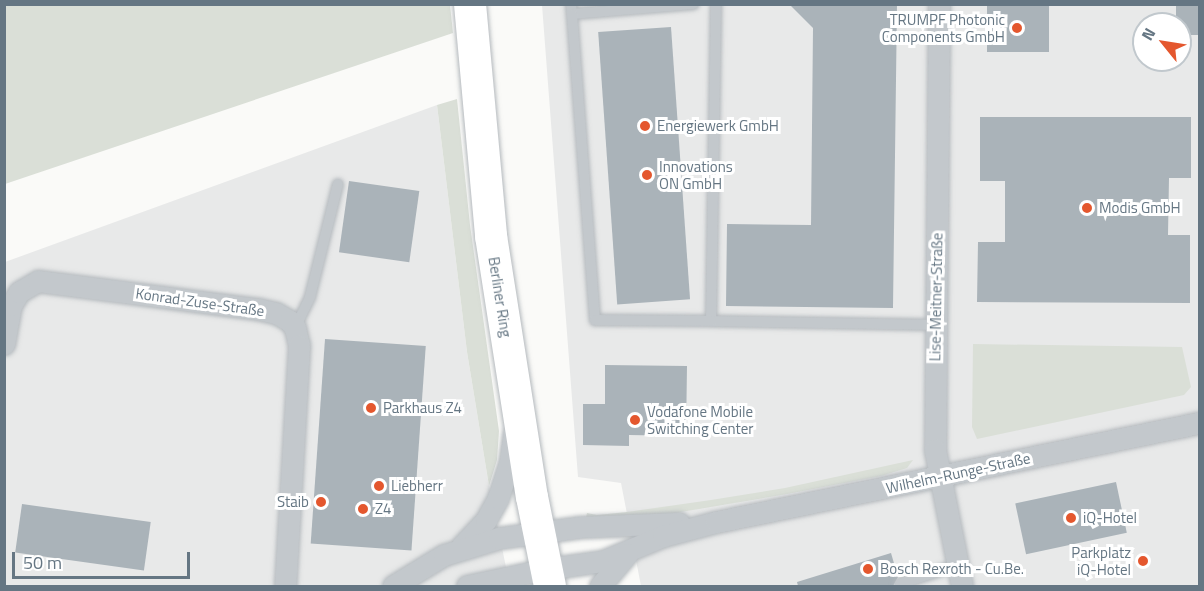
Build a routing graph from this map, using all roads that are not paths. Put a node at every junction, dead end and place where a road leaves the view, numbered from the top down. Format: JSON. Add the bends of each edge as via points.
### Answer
{"nodes":[{"id":1,"x":470,"y":4,"type":"edge"},
{"id":2,"x":694,"y":4,"type":"edge"},
{"id":3,"x":716,"y":4,"type":"edge"},
{"id":4,"x":939,"y":4,"type":"edge"},
{"id":5,"x":572,"y":9,"type":"edge"},
{"id":6,"x":338,"y":184,"type":"dead end"},
{"id":7,"x":711,"y":321,"type":"junction"},
{"id":8,"x":936,"y":325,"type":"junction"},
{"id":9,"x":295,"y":328,"type":"junction"},
{"id":10,"x":4,"y":344,"type":"edge"},
{"id":11,"x":517,"y":406,"type":"junction"},
{"id":12,"x":1200,"y":423,"type":"edge"},
{"id":13,"x":939,"y":477,"type":"junction"},
{"id":14,"x":716,"y":522,"type":"junction"},
{"id":15,"x":538,"y":531,"type":"junction"},
{"id":16,"x":634,"y":548,"type":"junction"},
{"id":17,"x":458,"y":549,"type":"junction"},
{"id":18,"x":957,"y":565,"type":"junction"},
{"id":19,"x":548,"y":578,"type":"edge"},
{"id":20,"x":900,"y":584,"type":"dead end"},
{"id":21,"x":285,"y":586,"type":"edge"},
{"id":22,"x":393,"y":586,"type":"edge"},
{"id":23,"x":468,"y":586,"type":"edge"},
{"id":24,"x":600,"y":586,"type":"edge"},
{"id":25,"x":962,"y":586,"type":"edge"}],
"edges":[{"from":1,"to":11,"type":"main road","name":"Berliner Ring","via":[[491,236]]},
{"from":2,"to":5,"type":"lane"},
{"from":3,"to":7,"type":"lane"},
{"from":4,"to":8,"type":"street","name":"Lise-Meitner-Straße"},
{"from":5,"to":7,"type":"lane","via":[[595,320]]},
{"from":6,"to":9,"type":"lane","via":[[310,297]]},
{"from":7,"to":8,"type":"lane"},
{"from":8,"to":13,"type":"street","name":"Lise-Meitner-Straße","via":[[935,441]]},
{"from":9,"to":10,"type":"street","name":"Konrad-Zuse-Straße","via":[[283,317],[258,309],[45,281],[19,292],[11,305]]},
{"from":9,"to":21,"type":"street","via":[[299,356]]},
{"from":11,"to":15,"type":"main road","name":"Berliner Ring"},
{"from":11,"to":17,"type":"street","via":[[510,460],[498,498],[486,520]]},
{"from":12,"to":13,"type":"street","name":"Wilhelm-Runge-Straße"},
{"from":13,"to":14,"type":"street","name":"Wilhelm-Runge-Straße"},
{"from":13,"to":18,"type":"street","name":"Lise-Meitner-Straße"},
{"from":14,"to":15,"type":"street","name":"Wilhelm-Runge-Straße"},
{"from":14,"to":16,"type":"street","name":"Wilhelm-Runge-Straße"},
{"from":15,"to":17,"type":"street","name":"Wilhelm-Runge-Straße"},
{"from":15,"to":19,"type":"main road","name":"Berliner Ring"},
{"from":16,"to":19,"type":"street","name":"Wilhelm-Runge-Straße"},
{"from":16,"to":24,"type":"street","name":"Wilhelm-Runge-Straße"},
{"from":17,"to":22,"type":"street"},
{"from":18,"to":20,"type":"lane"},
{"from":18,"to":25,"type":"street","name":"Lise-Meitner-Straße"},
{"from":19,"to":23,"type":"street","name":"Wilhelm-Runge-Straße"}]}
